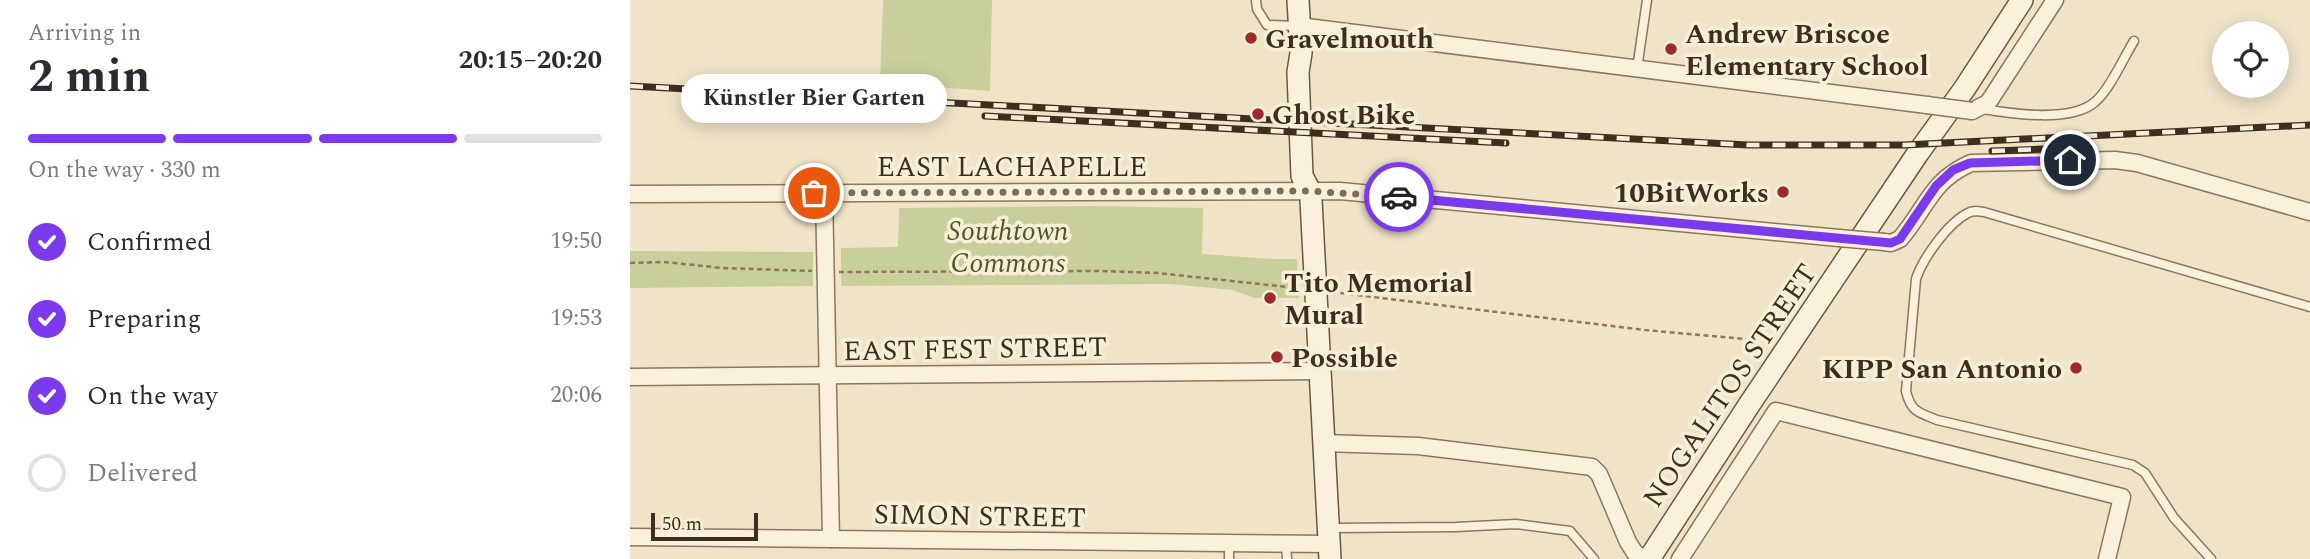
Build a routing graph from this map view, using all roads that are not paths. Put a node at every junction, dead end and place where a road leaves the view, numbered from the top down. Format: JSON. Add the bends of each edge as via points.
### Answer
{"nodes":[{"id":1,"x":1256,"y":0,"type":"edge"},
{"id":2,"x":1298,"y":0,"type":"edge"},
{"id":3,"x":1647,"y":0,"type":"edge"},
{"id":4,"x":2022,"y":0,"type":"edge"},
{"id":5,"x":2055,"y":0,"type":"edge"},
{"id":6,"x":1299,"y":26,"type":"junction"},
{"id":7,"x":2134,"y":41,"type":"dead end"},
{"id":8,"x":1637,"y":69,"type":"junction"},
{"id":9,"x":1976,"y":110,"type":"junction"},
{"id":10,"x":1310,"y":191,"type":"junction"},
{"id":11,"x":824,"y":193,"type":"junction"},
{"id":12,"x":630,"y":194,"type":"edge"},
{"id":13,"x":2310,"y":212,"type":"edge"},
{"id":14,"x":2310,"y":307,"type":"edge"},
{"id":15,"x":1320,"y":371,"type":"junction"},
{"id":16,"x":827,"y":376,"type":"junction"},
{"id":17,"x":630,"y":377,"type":"edge"},
{"id":18,"x":1323,"y":443,"type":"junction"},
{"id":19,"x":630,"y":537,"type":"edge"},
{"id":20,"x":831,"y":539,"type":"junction"},
{"id":21,"x":1329,"y":544,"type":"edge"},
{"id":22,"x":1229,"y":551,"type":"edge"},
{"id":23,"x":1287,"y":552,"type":"edge"},
{"id":24,"x":1594,"y":559,"type":"edge"},
{"id":25,"x":1646,"y":559,"type":"edge"},
{"id":26,"x":1680,"y":559,"type":"edge"},
{"id":27,"x":2107,"y":559,"type":"edge"},
{"id":28,"x":2211,"y":559,"type":"edge"}],
"edges":[{"from":1,"to":6,"type":"lane","via":[[1256,9],[1267,26]]},
{"from":2,"to":6,"type":"main road"},
{"from":3,"to":8,"type":"lane"},
{"from":4,"to":25,"type":"main road","name":"NOGALITOS STREET"},
{"from":5,"to":9,"type":"street","via":[[1987,103]]},
{"from":6,"to":8,"type":"street"},
{"from":6,"to":10,"type":"main road","via":[[1301,52],[1310,73],[1315,176]]},
{"from":7,"to":9,"type":"lane","via":[[2104,93],[2090,106],[2060,114]]},
{"from":8,"to":9,"type":"street","bridge":true},
{"from":10,"to":11,"type":"street","name":"EAST LACHAPELLE"},
{"from":10,"to":13,"type":"street","name":"EAST LACHAPELLE","bridge":true,"via":[[1891,243],[1900,239],[1943,178],[1970,163],[2115,160]]},
{"from":10,"to":15,"type":"main road"},
{"from":11,"to":12,"type":"street","name":"EAST LACHAPELLE"},
{"from":11,"to":16,"type":"street"},
{"from":14,"to":28,"type":"lane","via":[[1984,212],[1972,211],[1956,222],[1920,267],[1906,391],[1909,404],[1937,420],[2133,465],[2145,473],[2174,518]]},
{"from":15,"to":16,"type":"street","name":"EAST FEST STREET"},
{"from":15,"to":18,"type":"main road"},
{"from":16,"to":17,"type":"street","name":"EAST FEST STREET"},
{"from":16,"to":20,"type":"street"},
{"from":18,"to":21,"type":"main road"},
{"from":18,"to":25,"type":"street","via":[[1418,446],[1592,467],[1635,554]]},
{"from":19,"to":20,"type":"street","name":"SIMON STREET"},
{"from":20,"to":22,"type":"street","name":"SIMON STREET"},
{"from":21,"to":23,"type":"street","name":"SIMON STREET"},
{"from":21,"to":24,"type":"lane","via":[[1516,524],[1570,531]]},
{"from":22,"to":23,"type":"street","name":"SIMON STREET"},
{"from":26,"to":27,"type":"street","via":[[1776,411],[2122,497]]}]}
